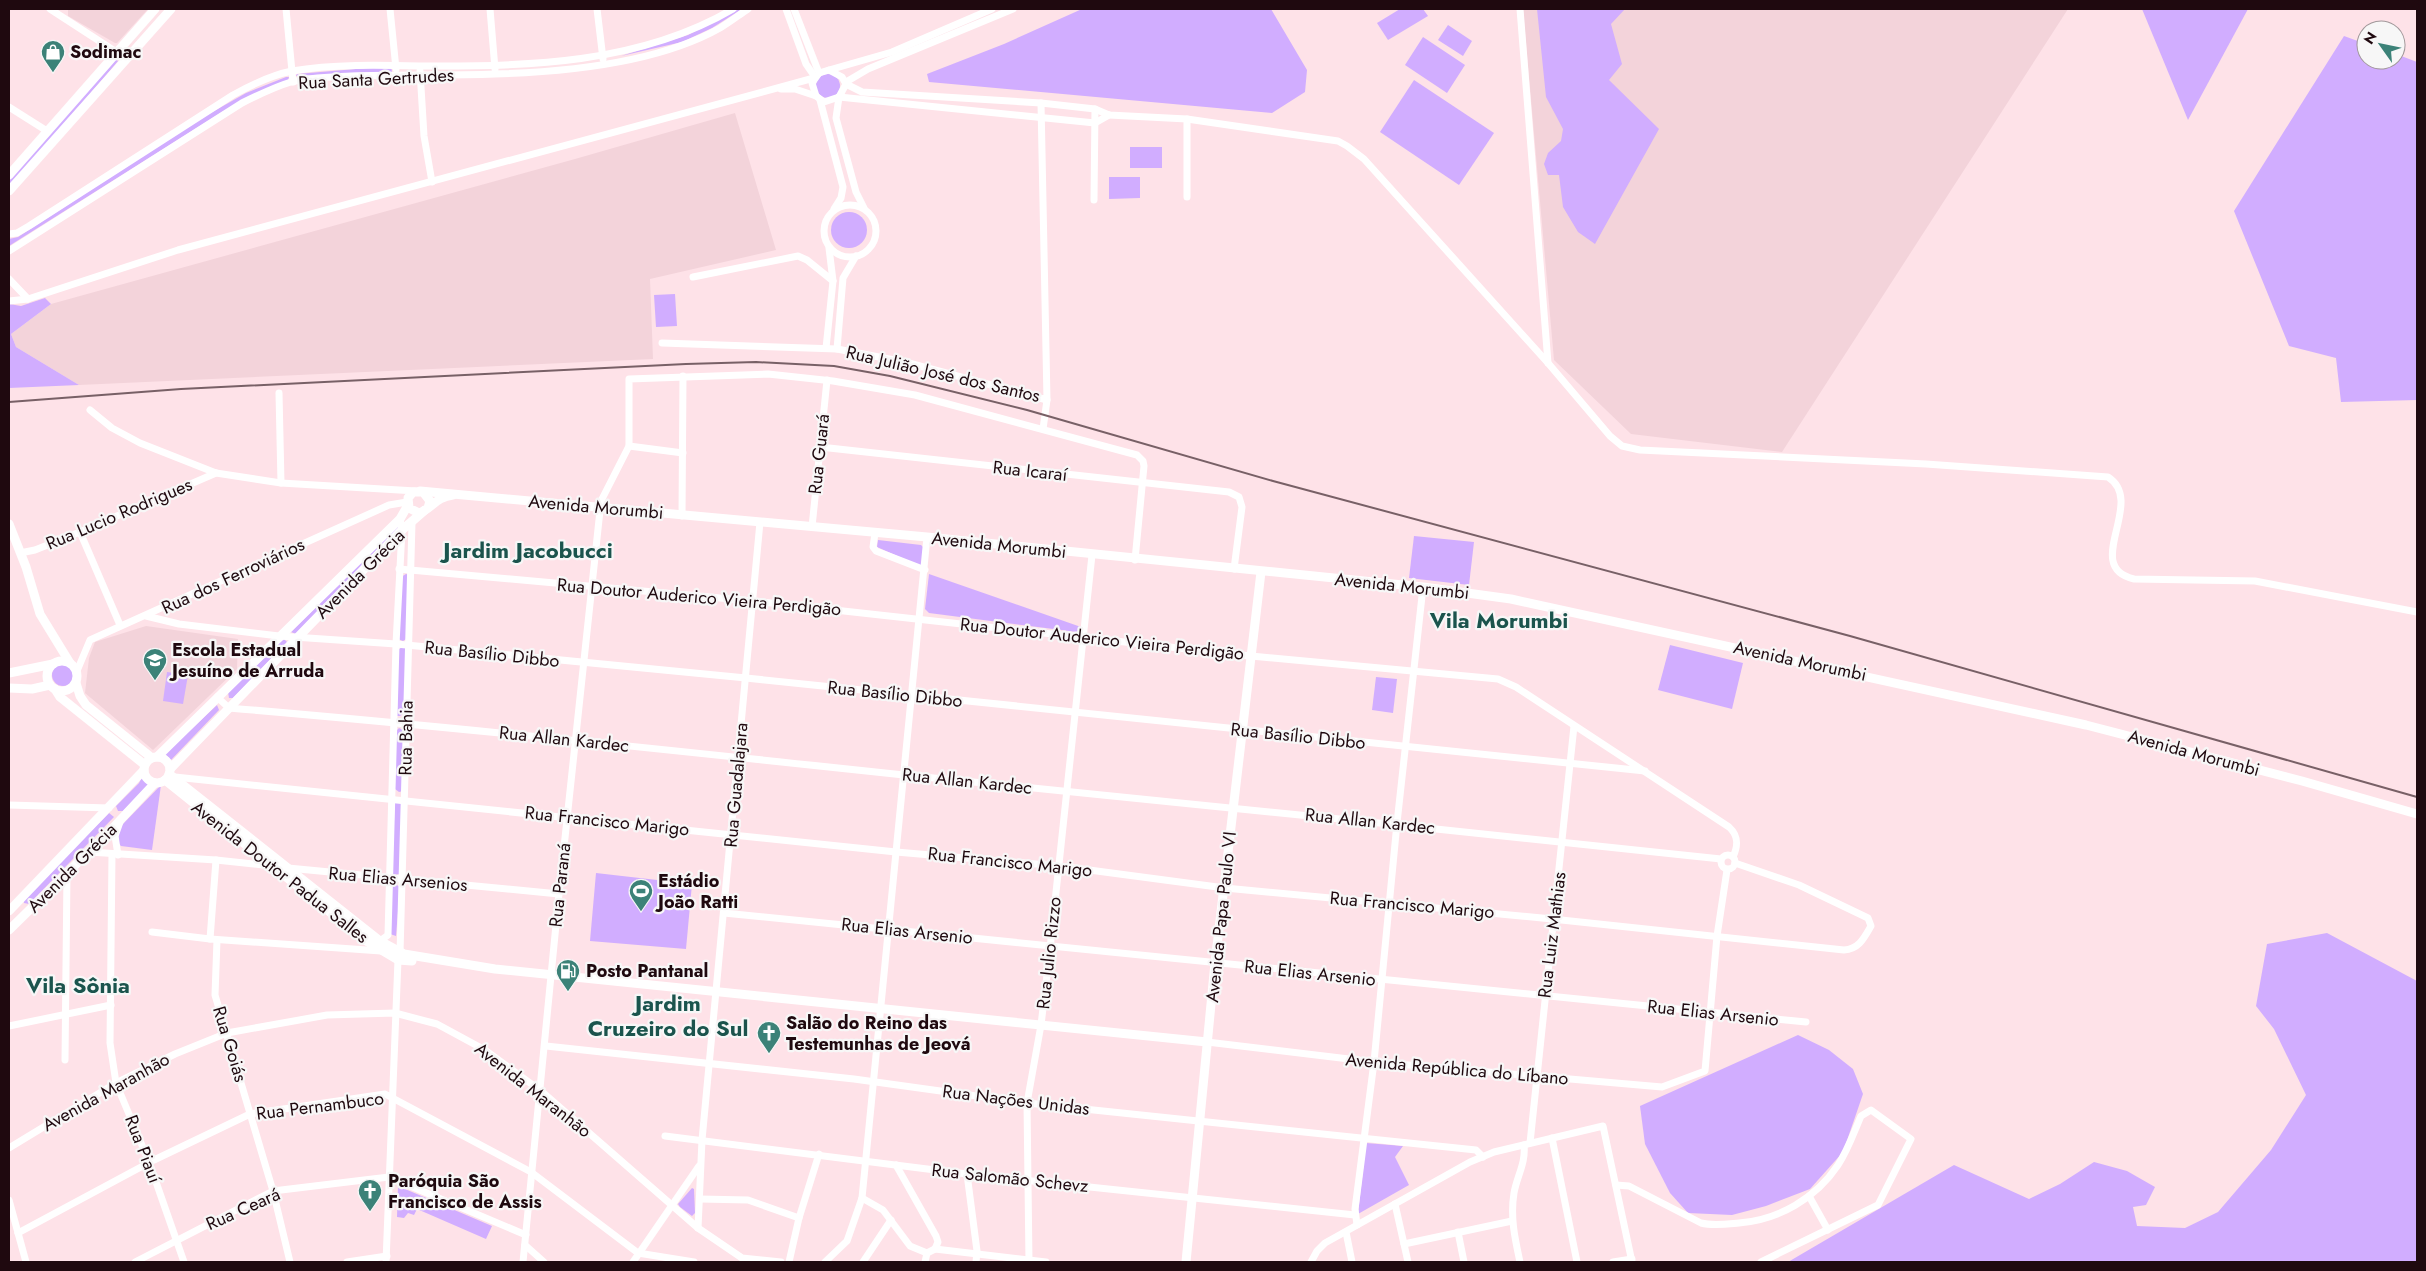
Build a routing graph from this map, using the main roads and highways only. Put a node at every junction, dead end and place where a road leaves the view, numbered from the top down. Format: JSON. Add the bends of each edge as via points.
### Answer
{"nodes":[{"id":1,"x":155,"y":9,"type":"edge"},
{"id":2,"x":171,"y":9,"type":"edge"},
{"id":3,"x":9,"y":175,"type":"edge"},
{"id":4,"x":9,"y":191,"type":"edge"},
{"id":5,"x":418,"y":491,"type":"junction"},
{"id":6,"x":456,"y":494,"type":"junction"},
{"id":7,"x":408,"y":503,"type":"junction"},
{"id":8,"x":427,"y":509,"type":"junction"},
{"id":9,"x":9,"y":524,"type":"edge"},
{"id":10,"x":1260,"y":572,"type":"junction"},
{"id":11,"x":70,"y":663,"type":"junction"},
{"id":12,"x":53,"y":664,"type":"junction"},
{"id":13,"x":9,"y":673,"type":"edge"},
{"id":14,"x":76,"y":683,"type":"junction"},
{"id":15,"x":53,"y":687,"type":"junction"},
{"id":16,"x":9,"y":688,"type":"edge"},
{"id":17,"x":155,"y":757,"type":"junction"},
{"id":18,"x":145,"y":768,"type":"junction"},
{"id":19,"x":170,"y":775,"type":"junction"},
{"id":20,"x":155,"y":783,"type":"junction"},
{"id":21,"x":109,"y":808,"type":"junction"},
{"id":22,"x":2417,"y":814,"type":"edge"},
{"id":23,"x":98,"y":819,"type":"junction"},
{"id":24,"x":121,"y":820,"type":"junction"},
{"id":25,"x":110,"y":831,"type":"junction"},
{"id":26,"x":18,"y":901,"type":"junction"},
{"id":27,"x":9,"y":911,"type":"edge"},
{"id":28,"x":28,"y":911,"type":"junction"},
{"id":29,"x":9,"y":930,"type":"edge"},
{"id":30,"x":398,"y":956,"type":"junction"},
{"id":31,"x":1207,"y":1042,"type":"junction"},
{"id":32,"x":1186,"y":1262,"type":"edge"}],
"edges":[{"from":1,"to":3,"type":"main road"},
{"from":2,"to":4,"type":"main road"},
{"from":5,"to":6,"type":"main road","name":"Avenida Morumbi"},
{"from":5,"to":7,"type":"main road","via":[[410,495]]},
{"from":5,"to":8,"type":"main road","via":[[428,497]]},
{"from":6,"to":8,"type":"main road","name":"Avenida Morumbi","via":[[435,500]]},
{"from":6,"to":10,"type":"main road","name":"Avenida Morumbi","via":[[927,537]]},
{"from":7,"to":8,"type":"main road","via":[[415,512]]},
{"from":7,"to":17,"type":"main road","name":"Avenida Grécia","via":[[400,519]]},
{"from":8,"to":19,"type":"main road","name":"Avenida Grécia","via":[[402,530],[298,636]]},
{"from":9,"to":11,"type":"main road","via":[[40,614]]},
{"from":10,"to":22,"type":"main road","name":"Avenida Morumbi","via":[[1423,587],[1532,603],[2086,725]]},
{"from":10,"to":31,"type":"main road","name":"Avenida Papa Paulo VI"},
{"from":11,"to":12,"type":"main road","via":[[62,660]]},
{"from":11,"to":14,"type":"main road","via":[[77,671]]},
{"from":12,"to":13,"type":"main road"},
{"from":12,"to":15,"type":"main road","via":[[47,673]]},
{"from":14,"to":15,"type":"main road","via":[[67,690]]},
{"from":14,"to":17,"type":"main road","via":[[86,705]]},
{"from":15,"to":16,"type":"main road"},
{"from":15,"to":18,"type":"main road","via":[[60,697]]},
{"from":17,"to":18,"type":"main road"},
{"from":17,"to":19,"type":"main road","via":[[166,761]]},
{"from":18,"to":20,"type":"main road","via":[[146,777]]},
{"from":18,"to":21,"type":"main road","name":"Avenida Grécia"},
{"from":19,"to":20,"type":"main road"},
{"from":19,"to":30,"type":"main road","name":"Avenida Doutor Padua Salles"},
{"from":19,"to":30,"type":"main road","name":"Avenida Doutor Padua Salles","via":[[269,865],[381,952]]},
{"from":20,"to":24,"type":"main road","name":"Avenida Grécia"},
{"from":21,"to":23,"type":"main road","name":"Avenida Grécia"},
{"from":21,"to":24,"type":"main road"},
{"from":23,"to":25,"type":"main road"},
{"from":23,"to":26,"type":"main road","name":"Avenida Grécia"},
{"from":24,"to":25,"type":"main road","name":"Avenida Grécia"},
{"from":25,"to":28,"type":"main road","name":"Avenida Grécia"},
{"from":26,"to":27,"type":"main road","name":"Avenida Grécia"},
{"from":26,"to":28,"type":"main road"},
{"from":28,"to":29,"type":"main road","name":"Avenida Grécia"},
{"from":30,"to":31,"type":"main road"},
{"from":31,"to":32,"type":"main road","name":"Avenida Papa Paulo VI"}]}
